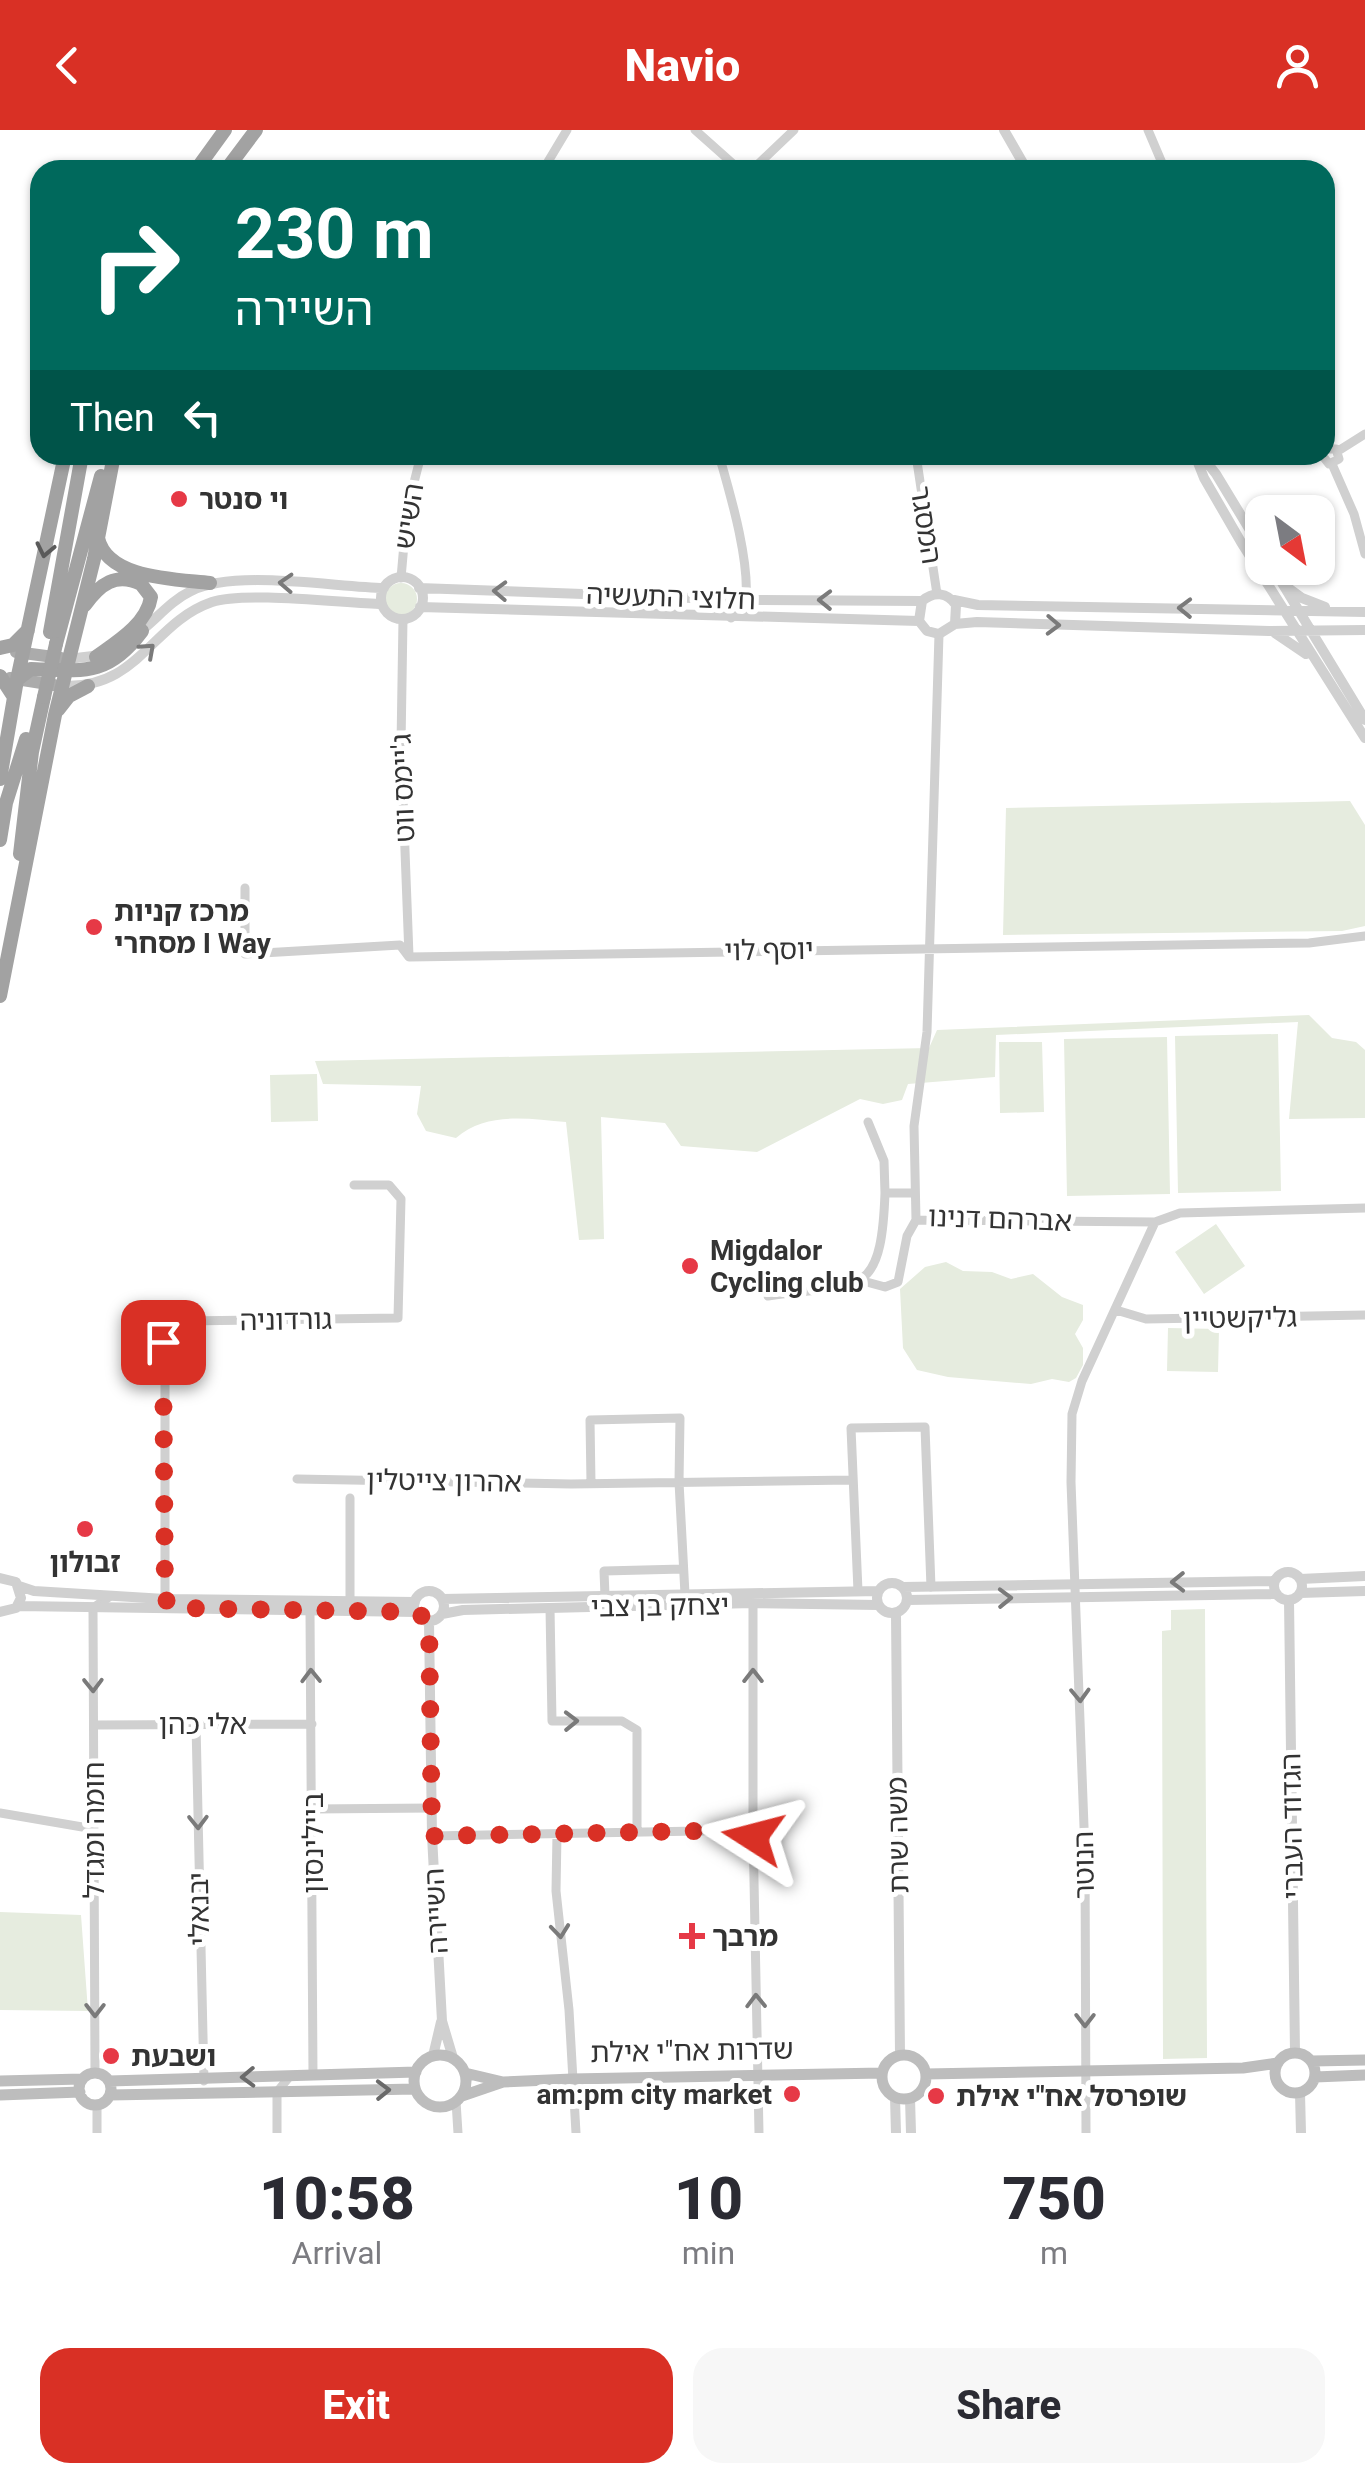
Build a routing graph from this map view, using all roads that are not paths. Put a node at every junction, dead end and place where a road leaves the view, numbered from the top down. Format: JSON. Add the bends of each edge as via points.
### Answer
{"nodes":[{"id":1,"x":225,"y":130,"type":"edge"},
{"id":2,"x":256,"y":130,"type":"edge"},
{"id":3,"x":567,"y":130,"type":"edge"},
{"id":4,"x":695,"y":130,"type":"edge"},
{"id":5,"x":794,"y":130,"type":"edge"},
{"id":6,"x":1004,"y":130,"type":"edge"},
{"id":7,"x":1148,"y":130,"type":"edge"},
{"id":8,"x":203,"y":160,"type":"edge"},
{"id":9,"x":234,"y":160,"type":"edge"},
{"id":10,"x":548,"y":160,"type":"edge"},
{"id":11,"x":729,"y":160,"type":"edge"},
{"id":12,"x":762,"y":160,"type":"edge"},
{"id":13,"x":1021,"y":160,"type":"edge"},
{"id":14,"x":1162,"y":160,"type":"edge"},
{"id":15,"x":1365,"y":434,"type":"edge"},
{"id":16,"x":1335,"y":449,"type":"edge"},
{"id":17,"x":1338,"y":451,"type":"junction"},
{"id":18,"x":1335,"y":462,"type":"edge"},
{"id":19,"x":63,"y":465,"type":"edge"},
{"id":20,"x":80,"y":465,"type":"edge"},
{"id":21,"x":104,"y":465,"type":"edge"},
{"id":22,"x":111,"y":465,"type":"edge"},
{"id":23,"x":418,"y":465,"type":"edge"},
{"id":24,"x":721,"y":465,"type":"edge"},
{"id":25,"x":918,"y":465,"type":"edge"},
{"id":26,"x":1201,"y":465,"type":"edge"},
{"id":27,"x":1207,"y":465,"type":"edge"},
{"id":28,"x":1332,"y":465,"type":"edge"},
{"id":29,"x":1245,"y":522,"type":"edge"},
{"id":30,"x":94,"y":532,"type":"junction"},
{"id":31,"x":1365,"y":554,"type":"edge"},
{"id":32,"x":401,"y":578,"type":"junction"},
{"id":33,"x":210,"y":584,"type":"junction"},
{"id":34,"x":1283,"y":585,"type":"joint"},
{"id":35,"x":384,"y":588,"type":"junction"},
{"id":36,"x":420,"y":588,"type":"junction"},
{"id":37,"x":937,"y":594,"type":"junction"},
{"id":38,"x":746,"y":600,"type":"junction"},
{"id":39,"x":953,"y":600,"type":"junction"},
{"id":40,"x":922,"y":601,"type":"junction"},
{"id":41,"x":382,"y":604,"type":"junction"},
{"id":42,"x":420,"y":607,"type":"junction"},
{"id":43,"x":1283,"y":610,"type":"junction"},
{"id":44,"x":1298,"y":610,"type":"junction"},
{"id":45,"x":1350,"y":612,"type":"junction"},
{"id":46,"x":1365,"y":612,"type":"edge"},
{"id":47,"x":80,"y":614,"type":"junction"},
{"id":48,"x":731,"y":618,"type":"junction"},
{"id":49,"x":403,"y":619,"type":"junction"},
{"id":50,"x":919,"y":621,"type":"junction"},
{"id":51,"x":955,"y":624,"type":"junction"},
{"id":52,"x":28,"y":629,"type":"junction"},
{"id":53,"x":1346,"y":630,"type":"junction"},
{"id":54,"x":1365,"y":630,"type":"edge"},
{"id":55,"x":142,"y":631,"type":"junction"},
{"id":56,"x":1269,"y":631,"type":"junction"},
{"id":57,"x":1296,"y":631,"type":"junction"},
{"id":58,"x":1311,"y":631,"type":"junction"},
{"id":59,"x":939,"y":634,"type":"junction"},
{"id":60,"x":0,"y":648,"type":"edge"},
{"id":61,"x":23,"y":654,"type":"junction"},
{"id":62,"x":96,"y":656,"type":"junction"},
{"id":63,"x":1331,"y":664,"type":"junction"},
{"id":64,"x":1318,"y":666,"type":"junction"},
{"id":65,"x":65,"y":672,"type":"junction"},
{"id":66,"x":0,"y":675,"type":"edge"},
{"id":67,"x":17,"y":680,"type":"junction"},
{"id":68,"x":88,"y":686,"type":"junction"},
{"id":69,"x":14,"y":698,"type":"junction"},
{"id":70,"x":55,"y":715,"type":"junction"},
{"id":71,"x":1365,"y":720,"type":"edge"},
{"id":72,"x":1365,"y":738,"type":"edge"},
{"id":73,"x":0,"y":779,"type":"edge"},
{"id":74,"x":0,"y":840,"type":"edge"},
{"id":75,"x":245,"y":888,"type":"dead end"},
{"id":76,"x":1365,"y":936,"type":"edge"},
{"id":77,"x":928,"y":946,"type":"junction"},
{"id":78,"x":409,"y":957,"type":"junction"},
{"id":79,"x":0,"y":975,"type":"edge"},
{"id":80,"x":0,"y":996,"type":"edge"},
{"id":81,"x":868,"y":1122,"type":"dead end"},
{"id":82,"x":354,"y":1185,"type":"dead end"},
{"id":83,"x":885,"y":1193,"type":"junction"},
{"id":84,"x":914,"y":1193,"type":"junction"},
{"id":85,"x":1365,"y":1208,"type":"edge"},
{"id":86,"x":916,"y":1220,"type":"junction"},
{"id":87,"x":1155,"y":1222,"type":"junction"},
{"id":88,"x":863,"y":1281,"type":"junction"},
{"id":89,"x":768,"y":1296,"type":"dead end"},
{"id":90,"x":1116,"y":1310,"type":"junction"},
{"id":91,"x":1365,"y":1315,"type":"edge"},
{"id":92,"x":297,"y":1479,"type":"dead end"},
{"id":93,"x":852,"y":1480,"type":"junction"},
{"id":94,"x":678,"y":1482,"type":"junction"},
{"id":95,"x":592,"y":1483,"type":"junction"},
{"id":96,"x":350,"y":1498,"type":"dead end"},
{"id":97,"x":683,"y":1570,"type":"junction"},
{"id":98,"x":1365,"y":1576,"type":"edge"},
{"id":99,"x":0,"y":1578,"type":"edge"},
{"id":100,"x":1300,"y":1579,"type":"junction"},
{"id":101,"x":1275,"y":1580,"type":"junction"},
{"id":102,"x":1076,"y":1584,"type":"junction"},
{"id":103,"x":19,"y":1586,"type":"junction"},
{"id":104,"x":931,"y":1586,"type":"junction"},
{"id":105,"x":903,"y":1587,"type":"junction"},
{"id":106,"x":858,"y":1591,"type":"junction"},
{"id":107,"x":879,"y":1591,"type":"junction"},
{"id":108,"x":1365,"y":1591,"type":"edge"},
{"id":109,"x":1300,"y":1593,"type":"junction"},
{"id":110,"x":685,"y":1594,"type":"junction"},
{"id":111,"x":604,"y":1596,"type":"junction"},
{"id":112,"x":109,"y":1597,"type":"junction"},
{"id":113,"x":1076,"y":1597,"type":"junction"},
{"id":114,"x":1283,"y":1597,"type":"junction"},
{"id":115,"x":165,"y":1599,"type":"junction"},
{"id":116,"x":442,"y":1599,"type":"junction"},
{"id":117,"x":908,"y":1600,"type":"junction"},
{"id":118,"x":350,"y":1602,"type":"junction"},
{"id":119,"x":753,"y":1603,"type":"junction"},
{"id":120,"x":878,"y":1605,"type":"junction"},
{"id":121,"x":415,"y":1607,"type":"junction"},
{"id":122,"x":92,"y":1608,"type":"junction"},
{"id":123,"x":174,"y":1608,"type":"junction"},
{"id":124,"x":550,"y":1608,"type":"junction"},
{"id":125,"x":310,"y":1612,"type":"junction"},
{"id":126,"x":6,"y":1613,"type":"edge"},
{"id":127,"x":442,"y":1614,"type":"junction"},
{"id":128,"x":896,"y":1614,"type":"junction"},
{"id":129,"x":429,"y":1621,"type":"junction"},
{"id":130,"x":196,"y":1724,"type":"junction"},
{"id":131,"x":312,"y":1724,"type":"junction"},
{"id":132,"x":94,"y":1725,"type":"junction"},
{"id":133,"x":432,"y":1808,"type":"junction"},
{"id":134,"x":314,"y":1809,"type":"junction"},
{"id":135,"x":0,"y":1814,"type":"edge"},
{"id":136,"x":94,"y":1829,"type":"junction"},
{"id":137,"x":753,"y":1830,"type":"junction"},
{"id":138,"x":637,"y":1832,"type":"junction"},
{"id":139,"x":557,"y":1834,"type":"junction"},
{"id":140,"x":432,"y":1836,"type":"junction"},
{"id":141,"x":442,"y":2021,"type":"junction"},
{"id":142,"x":1295,"y":2053,"type":"junction"},
{"id":143,"x":433,"y":2056,"type":"junction"},
{"id":144,"x":900,"y":2056,"type":"junction"},
{"id":145,"x":454,"y":2058,"type":"junction"},
{"id":146,"x":1365,"y":2060,"type":"edge"},
{"id":147,"x":1312,"y":2062,"type":"junction"},
{"id":148,"x":1277,"y":2069,"type":"junction"},
{"id":149,"x":416,"y":2072,"type":"junction"},
{"id":150,"x":465,"y":2072,"type":"junction"},
{"id":151,"x":1085,"y":2072,"type":"junction"},
{"id":152,"x":96,"y":2073,"type":"junction"},
{"id":153,"x":882,"y":2073,"type":"junction"},
{"id":154,"x":926,"y":2074,"type":"junction"},
{"id":155,"x":313,"y":2075,"type":"junction"},
{"id":156,"x":758,"y":2075,"type":"junction"},
{"id":157,"x":290,"y":2076,"type":"junction"},
{"id":158,"x":1315,"y":2076,"type":"junction"},
{"id":159,"x":1365,"y":2076,"type":"edge"},
{"id":160,"x":202,"y":2078,"type":"junction"},
{"id":161,"x":572,"y":2079,"type":"junction"},
{"id":162,"x":109,"y":2080,"type":"junction"},
{"id":163,"x":0,"y":2081,"type":"edge"},
{"id":164,"x":504,"y":2082,"type":"junction"},
{"id":165,"x":81,"y":2086,"type":"junction"},
{"id":166,"x":415,"y":2089,"type":"junction"},
{"id":167,"x":278,"y":2092,"type":"junction"},
{"id":168,"x":209,"y":2093,"type":"junction"},
{"id":169,"x":1300,"y":2093,"type":"junction"},
{"id":170,"x":0,"y":2095,"type":"edge"},
{"id":171,"x":110,"y":2095,"type":"junction"},
{"id":172,"x":895,"y":2097,"type":"junction"},
{"id":173,"x":910,"y":2098,"type":"junction"},
{"id":174,"x":459,"y":2099,"type":"junction"},
{"id":175,"x":97,"y":2105,"type":"junction"},
{"id":176,"x":97,"y":2133,"type":"edge"},
{"id":177,"x":278,"y":2133,"type":"edge"},
{"id":178,"x":458,"y":2133,"type":"edge"},
{"id":179,"x":576,"y":2133,"type":"edge"},
{"id":180,"x":759,"y":2133,"type":"edge"},
{"id":181,"x":896,"y":2133,"type":"edge"},
{"id":182,"x":912,"y":2133,"type":"edge"},
{"id":183,"x":1086,"y":2133,"type":"edge"},
{"id":184,"x":1302,"y":2133,"type":"edge"}],
"edges":[{"from":1,"to":8,"type":"highway"},
{"from":2,"to":9,"type":"highway"},
{"from":3,"to":10,"type":"street"},
{"from":4,"to":11,"type":"street"},
{"from":5,"to":12,"type":"street"},
{"from":6,"to":13,"type":"street"},
{"from":7,"to":14,"type":"street"},
{"from":15,"to":17,"type":"street"},
{"from":16,"to":17,"type":"street"},
{"from":17,"to":18,"type":"street"},
{"from":19,"to":52,"type":"highway","one_way":true},
{"from":20,"to":74,"type":"highway","via":[[60,584]]},
{"from":21,"to":30,"type":"highway"},
{"from":22,"to":30,"type":"highway"},
{"from":23,"to":32,"type":"street","name":"השיש"},
{"from":24,"to":38,"type":"street"},
{"from":25,"to":37,"type":"street","name":"המסגר"},
{"from":26,"to":43,"type":"street"},
{"from":27,"to":29,"type":"street"},
{"from":28,"to":31,"type":"street"},
{"from":30,"to":33,"type":"highway","via":[[104,554],[123,569]]},
{"from":30,"to":47,"type":"highway"},
{"from":30,"to":79,"type":"highway","bridge":true,"via":[[32,752]]},
{"from":32,"to":35,"type":"street"},
{"from":32,"to":36,"type":"street","name":"חלוצי התעשיה"},
{"from":35,"to":33,"type":"street","one_way":true},
{"from":33,"to":55,"type":"street","via":[[170,604]]},
{"from":34,"to":44,"type":"street"},
{"from":34,"to":45,"type":"street","via":[[1314,603]]},
{"from":35,"to":41,"type":"street"},
{"from":38,"to":36,"type":"street","name":"חלוצי התעשיה","one_way":true},
{"from":36,"to":42,"type":"street"},
{"from":37,"to":39,"type":"street"},
{"from":37,"to":40,"type":"street","name":"חלוצי התעשיה"},
{"from":40,"to":38,"type":"street","name":"חלוצי התעשיה","one_way":true},
{"from":38,"to":48,"type":"street"},
{"from":43,"to":39,"type":"street","one_way":true},
{"from":39,"to":51,"type":"street"},
{"from":40,"to":50,"type":"street"},
{"from":41,"to":49,"type":"street","via":[[387,614]]},
{"from":68,"to":41,"type":"street","one_way":true,"via":[[124,669],[194,610],[224,598]]},
{"from":42,"to":48,"type":"street","name":"חלוצי התעשיה"},
{"from":42,"to":49,"type":"street"},
{"from":43,"to":44,"type":"street"},
{"from":43,"to":57,"type":"street"},
{"from":44,"to":45,"type":"street"},
{"from":44,"to":58,"type":"street"},
{"from":45,"to":46,"type":"street"},
{"from":47,"to":62,"type":"highway","via":[[96,590],[113,580],[131,579],[150,593],[146,614]]},
{"from":47,"to":65,"type":"highway"},
{"from":48,"to":50,"type":"street","name":"חלוצי התעשיה"},
{"from":49,"to":78,"type":"street","name":"ג'יימס ווט","via":[[400,744]]},
{"from":50,"to":59,"type":"street"},
{"from":51,"to":56,"type":"street","one_way":true},
{"from":51,"to":59,"type":"street"},
{"from":52,"to":60,"type":"highway","via":[[18,642]]},
{"from":52,"to":61,"type":"highway"},
{"from":53,"to":54,"type":"street"},
{"from":53,"to":58,"type":"street"},
{"from":53,"to":63,"type":"street","via":[[1330,644]]},
{"from":55,"to":62,"type":"street"},
{"from":55,"to":65,"type":"highway","via":[[113,661]]},
{"from":56,"to":57,"type":"street"},
{"from":56,"to":64,"type":"street"},
{"from":57,"to":58,"type":"street"},
{"from":57,"to":64,"type":"street"},
{"from":58,"to":63,"type":"street"},
{"from":59,"to":77,"type":"street","name":"אברהם דנינו"},
{"from":60,"to":61,"type":"main road"},
{"from":61,"to":65,"type":"main road"},
{"from":61,"to":67,"type":"highway"},
{"from":62,"to":65,"type":"street"},
{"from":63,"to":71,"type":"street"},
{"from":64,"to":72,"type":"street"},
{"from":65,"to":67,"type":"highway","via":[[28,669]]},
{"from":65,"to":68,"type":"street"},
{"from":65,"to":70,"type":"highway"},
{"from":66,"to":67,"type":"main road"},
{"from":66,"to":69,"type":"highway"},
{"from":67,"to":69,"type":"highway"},
{"from":68,"to":70,"type":"highway","via":[[69,696]]},
{"from":69,"to":73,"type":"highway"},
{"from":70,"to":80,"type":"highway"},
{"from":75,"to":78,"type":"street","name":"יוסף לוי","via":[[245,954],[400,946]]},
{"from":76,"to":77,"type":"street","name":"יוסף לוי","via":[[1309,943]]},
{"from":77,"to":78,"type":"street","name":"יוסף לוי"},
{"from":77,"to":84,"type":"street","name":"אברהם דנינו"},
{"from":81,"to":83,"type":"street","via":[[884,1161]]},
{"from":82,"to":115,"type":"street","name":"גורדוניה","via":[[389,1184],[401,1199],[398,1318],[186,1321],[165,1332]]},
{"from":83,"to":84,"type":"street"},
{"from":83,"to":88,"type":"street","via":[[884,1228]]},
{"from":84,"to":86,"type":"street","name":"אברהם דנינו"},
{"from":85,"to":87,"type":"street","name":"אברהם דנינו","via":[[1180,1213]]},
{"from":86,"to":87,"type":"street","name":"אברהם דנינו"},
{"from":86,"to":88,"type":"street","via":[[898,1282],[885,1287]]},
{"from":87,"to":90,"type":"street"},
{"from":88,"to":89,"type":"street"},
{"from":90,"to":91,"type":"street","name":"גליקשטיין","via":[[1146,1320]]},
{"from":90,"to":102,"type":"street","via":[[1072,1414]]},
{"from":92,"to":95,"type":"street","name":"אהרון צייטלין"},
{"from":93,"to":94,"type":"street","name":"אהרון צייטלין"},
{"from":93,"to":104,"type":"street","via":[[851,1428],[925,1427]]},
{"from":93,"to":106,"type":"street"},
{"from":94,"to":95,"type":"street","name":"אהרון צייטלין"},
{"from":94,"to":95,"type":"street","via":[[680,1418],[590,1420]]},
{"from":94,"to":97,"type":"street"},
{"from":96,"to":118,"type":"street"},
{"from":97,"to":110,"type":"street"},
{"from":97,"to":111,"type":"street","via":[[604,1571]]},
{"from":98,"to":100,"type":"street"},
{"from":99,"to":103,"type":"street"},
{"from":100,"to":101,"type":"street","via":[[1285,1572]]},
{"from":100,"to":109,"type":"street"},
{"from":101,"to":102,"type":"street","one_way":true},
{"from":101,"to":114,"type":"street"},
{"from":102,"to":104,"type":"street"},
{"from":102,"to":113,"type":"street"},
{"from":103,"to":112,"type":"street"},
{"from":103,"to":126,"type":"street","via":[[22,1598]]},
{"from":104,"to":105,"type":"street"},
{"from":105,"to":107,"type":"street","via":[[890,1583]]},
{"from":105,"to":117,"type":"street"},
{"from":106,"to":107,"type":"street","name":"יצחק בן צבי"},
{"from":106,"to":110,"type":"street","name":"יצחק בן צבי"},
{"from":107,"to":120,"type":"street"},
{"from":108,"to":109,"type":"street"},
{"from":109,"to":114,"type":"street"},
{"from":110,"to":111,"type":"street","name":"יצחק בן צבי"},
{"from":111,"to":116,"type":"street","name":"יצחק בן צבי"},
{"from":112,"to":115,"type":"street"},
{"from":112,"to":122,"type":"street"},
{"from":113,"to":114,"type":"street"},
{"from":117,"to":113,"type":"street","one_way":true},
{"from":113,"to":151,"type":"street","name":"הנוטר","one_way":true},
{"from":114,"to":142,"type":"street","name":"הגדוד העברי"},
{"from":115,"to":118,"type":"street"},
{"from":115,"to":123,"type":"street"},
{"from":116,"to":121,"type":"street","via":[[425,1592]]},
{"from":116,"to":127,"type":"street"},
{"from":117,"to":128,"type":"street"},
{"from":118,"to":121,"type":"street"},
{"from":119,"to":120,"type":"street","name":"יצחק בן צבי"},
{"from":119,"to":124,"type":"street","name":"יצחק בן צבי"},
{"from":137,"to":119,"type":"street","one_way":true},
{"from":120,"to":128,"type":"street"},
{"from":121,"to":125,"type":"street"},
{"from":121,"to":129,"type":"street"},
{"from":122,"to":123,"type":"street"},
{"from":122,"to":126,"type":"street","via":[[32,1603]]},
{"from":122,"to":132,"type":"street","name":"חומה ומגדל","one_way":true},
{"from":123,"to":125,"type":"street"},
{"from":124,"to":127,"type":"street","name":"יצחק בן צבי"},
{"from":124,"to":138,"type":"street","one_way":true,"via":[[552,1721],[622,1720],[637,1730]]},
{"from":131,"to":125,"type":"street","name":"ביילינסון","one_way":true},
{"from":127,"to":129,"type":"street"},
{"from":128,"to":144,"type":"street","name":"משה שרת"},
{"from":129,"to":133,"type":"street","name":"השיירה"},
{"from":130,"to":131,"type":"street","name":"אלי כהן"},
{"from":130,"to":132,"type":"street","name":"אלי כהן"},
{"from":130,"to":160,"type":"street","name":"יבנאלי","one_way":true},
{"from":131,"to":134,"type":"street","name":"ביילינסון"},
{"from":132,"to":136,"type":"street","name":"חומה ומגדל"},
{"from":133,"to":134,"type":"street"},
{"from":133,"to":140,"type":"street","name":"השיירה"},
{"from":134,"to":155,"type":"street","name":"ביילינסון"},
{"from":135,"to":136,"type":"street"},
{"from":136,"to":152,"type":"street","name":"חומה ומגדל","one_way":true},
{"from":137,"to":138,"type":"street"},
{"from":156,"to":137,"type":"street","one_way":true},
{"from":138,"to":139,"type":"street"},
{"from":139,"to":140,"type":"street"},
{"from":139,"to":161,"type":"street","one_way":true},
{"from":140,"to":141,"type":"street","name":"השיירה"},
{"from":141,"to":143,"type":"street","name":"השיירה"},
{"from":141,"to":145,"type":"street","name":"השיירה"},
{"from":142,"to":147,"type":"main road"},
{"from":142,"to":148,"type":"main road"},
{"from":143,"to":145,"type":"main road"},
{"from":143,"to":149,"type":"main road"},
{"from":144,"to":153,"type":"main road"},
{"from":144,"to":154,"type":"main road","via":[[916,2059]]},
{"from":145,"to":150,"type":"main road"},
{"from":146,"to":147,"type":"main road"},
{"from":147,"to":158,"type":"main road"},
{"from":148,"to":151,"type":"main road"},
{"from":148,"to":169,"type":"main road","via":[[1281,2088]]},
{"from":149,"to":155,"type":"main road"},
{"from":149,"to":166,"type":"main road"},
{"from":150,"to":164,"type":"main road","name":"שדרות אח\"י אילת"},
{"from":150,"to":174,"type":"main road"},
{"from":151,"to":154,"type":"main road"},
{"from":151,"to":183,"type":"street","name":"הנוטר"},
{"from":152,"to":162,"type":"main road"},
{"from":152,"to":165,"type":"main road"},
{"from":153,"to":156,"type":"main road","name":"שדרות אח\"י אילת"},
{"from":153,"to":172,"type":"main road"},
{"from":154,"to":173,"type":"main road"},
{"from":155,"to":157,"type":"main road"},
{"from":156,"to":161,"type":"main road","name":"שדרות אח\"י אילת"},
{"from":156,"to":180,"type":"street"},
{"from":157,"to":160,"type":"main road","one_way":true},
{"from":157,"to":167,"type":"street"},
{"from":158,"to":159,"type":"main road"},
{"from":158,"to":169,"type":"main road"},
{"from":160,"to":162,"type":"main road"},
{"from":160,"to":168,"type":"street","name":"יבנאלי"},
{"from":161,"to":164,"type":"main road","name":"שדרות אח\"י אילת"},
{"from":161,"to":179,"type":"street"},
{"from":162,"to":171,"type":"main road"},
{"from":163,"to":165,"type":"main road"},
{"from":164,"to":174,"type":"main road","name":"שדרות אח\"י אילת"},
{"from":165,"to":170,"type":"main road"},
{"from":165,"to":175,"type":"main road","via":[[88,2103]]},
{"from":167,"to":166,"type":"main road","one_way":true},
{"from":166,"to":174,"type":"main road","via":[[432,2106]]},
{"from":167,"to":168,"type":"main road"},
{"from":167,"to":177,"type":"street"},
{"from":168,"to":171,"type":"main road"},
{"from":169,"to":184,"type":"street"},
{"from":171,"to":175,"type":"main road"},
{"from":172,"to":173,"type":"main road"},
{"from":172,"to":181,"type":"street"},
{"from":173,"to":182,"type":"street"},
{"from":174,"to":178,"type":"street"},
{"from":175,"to":176,"type":"street"}]}
